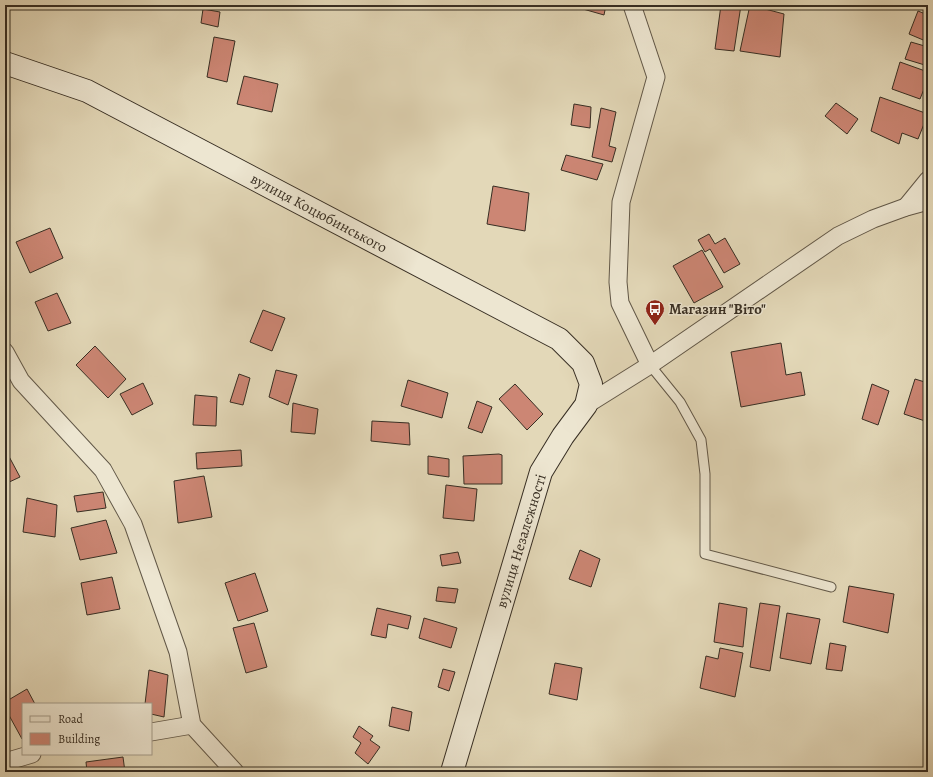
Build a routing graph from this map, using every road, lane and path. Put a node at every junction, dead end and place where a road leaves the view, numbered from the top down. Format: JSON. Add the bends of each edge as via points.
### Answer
{"nodes":[{"id":1,"x":632,"y":5,"type":"edge"},
{"id":2,"x":5,"y":63,"type":"edge"},
{"id":3,"x":928,"y":180,"type":"edge"},
{"id":4,"x":928,"y":201,"type":"edge"},
{"id":5,"x":906,"y":207,"type":"junction"},
{"id":6,"x":5,"y":352,"type":"edge"},
{"id":7,"x":650,"y":365,"type":"junction"},
{"id":8,"x":586,"y":405,"type":"junction"},
{"id":9,"x":831,"y":587,"type":"dead end"},
{"id":10,"x":192,"y":725,"type":"junction"},
{"id":11,"x":152,"y":732,"type":"edge"},
{"id":12,"x":29,"y":755,"type":"edge"},
{"id":13,"x":5,"y":762,"type":"edge"},
{"id":14,"x":235,"y":772,"type":"edge"},
{"id":15,"x":452,"y":772,"type":"edge"}],
"edges":[{"from":1,"to":7,"type":"street","via":[[656,77],[621,202],[618,282],[620,303]]},
{"from":2,"to":8,"type":"street","name":"вулиця Коцюбинського","via":[[88,91],[559,339],[583,363],[591,384]]},
{"from":3,"to":5,"type":"street"},
{"from":4,"to":5,"type":"street","name":"вулиця Незалежності"},
{"from":5,"to":7,"type":"street","name":"вулиця Незалежності","via":[[838,236]]},
{"from":6,"to":10,"type":"street","via":[[21,381],[103,470],[133,524],[178,652]]},
{"from":7,"to":8,"type":"street","name":"вулиця Незалежності"},
{"from":7,"to":9,"type":"lane","via":[[680,402],[701,440],[705,474],[704,554]]},
{"from":8,"to":15,"type":"street","name":"вулиця Незалежності","via":[[562,436],[541,472]]},
{"from":10,"to":11,"type":"street"},
{"from":10,"to":14,"type":"street"},
{"from":12,"to":13,"type":"street"}]}
